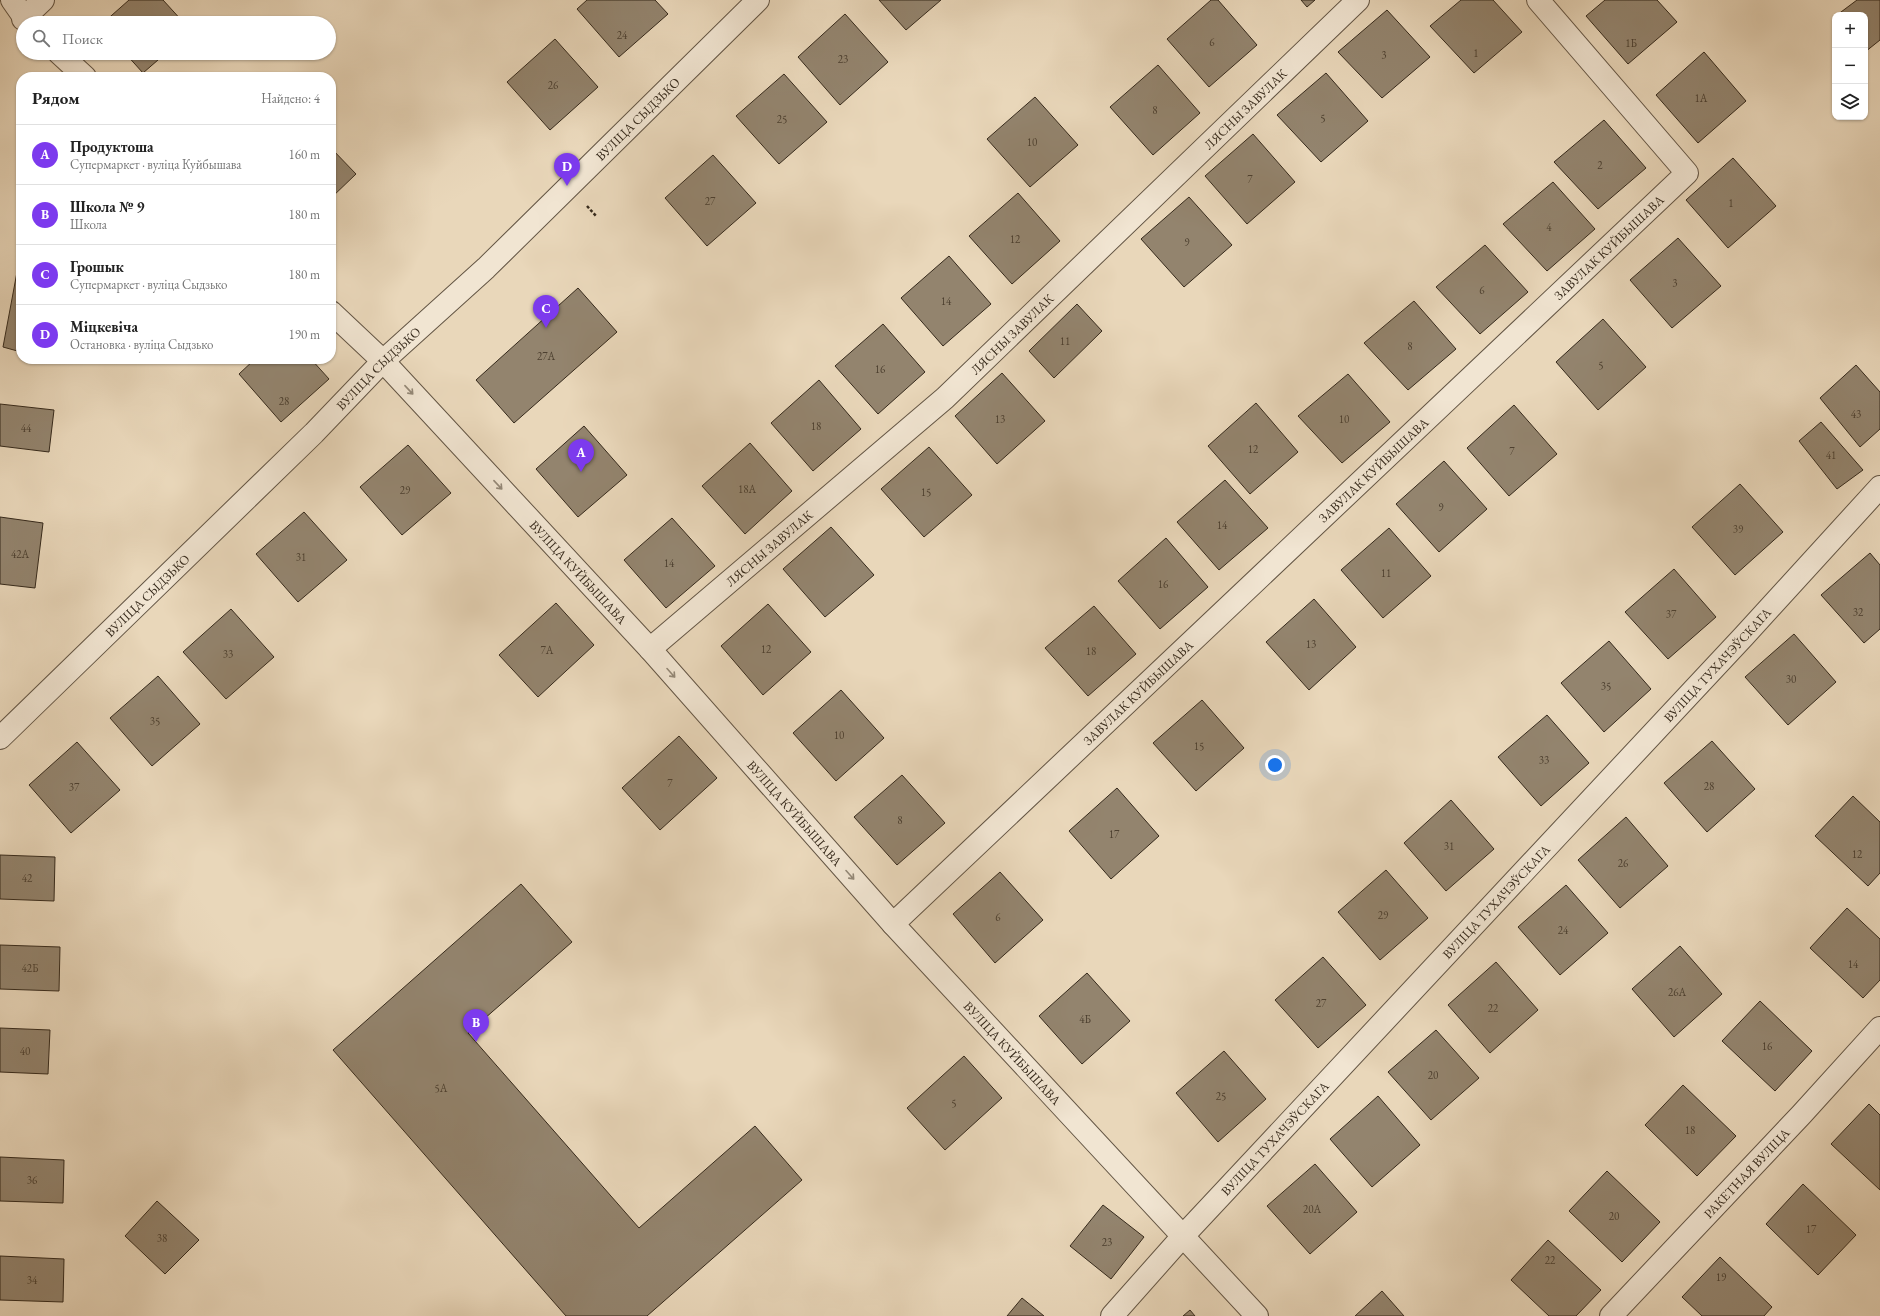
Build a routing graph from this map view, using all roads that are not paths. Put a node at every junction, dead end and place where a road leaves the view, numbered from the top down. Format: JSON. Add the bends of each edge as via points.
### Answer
{"nodes":[{"id":1,"x":12,"y":0,"type":"edge"},
{"id":2,"x":43,"y":0,"type":"edge"},
{"id":3,"x":758,"y":0,"type":"edge"},
{"id":4,"x":1358,"y":0,"type":"edge"},
{"id":5,"x":1538,"y":0,"type":"edge"},
{"id":6,"x":23,"y":16,"type":"edge"},
{"id":7,"x":30,"y":16,"type":"edge"},
{"id":8,"x":66,"y":60,"type":"edge"},
{"id":9,"x":79,"y":72,"type":"edge"},
{"id":10,"x":336,"y":317,"type":"edge"},
{"id":11,"x":383,"y":361,"type":"junction"},
{"id":12,"x":1880,"y":487,"type":"edge"},
{"id":13,"x":650,"y":650,"type":"junction"},
{"id":14,"x":0,"y":738,"type":"edge"},
{"id":15,"x":893,"y":924,"type":"junction"},
{"id":16,"x":1880,"y":1028,"type":"edge"},
{"id":17,"x":1183,"y":1236,"type":"junction"},
{"id":18,"x":1112,"y":1316,"type":"edge"},
{"id":19,"x":1257,"y":1316,"type":"edge"},
{"id":20,"x":1610,"y":1316,"type":"edge"}],
"edges":[{"from":1,"to":6,"type":"street"},
{"from":2,"to":7,"type":"street"},
{"from":3,"to":11,"type":"street","name":"ВУЛІЦА СЫДЗЬКО","via":[[486,268]]},
{"from":4,"to":13,"type":"street","name":"ЛЯСНЫ ЗАВУЛАК","via":[[945,398]]},
{"from":5,"to":15,"type":"street","name":"ЗАВУЛАК КУЙБЫШАВА","via":[[1687,173]]},
{"from":8,"to":9,"type":"street"},
{"from":10,"to":11,"type":"street","name":"ВУЛІЦА КУЙБЫШАВА"},
{"from":11,"to":13,"type":"street","name":"ВУЛІЦА КУЙБЫШАВА","one_way":true},
{"from":11,"to":14,"type":"street","name":"ВУЛІЦА СЫДЗЬКО","via":[[320,428]]},
{"from":12,"to":17,"type":"street","name":"ВУЛІЦА ТУХАЧЭЎСКАГА"},
{"from":13,"to":15,"type":"street","name":"ВУЛІЦА КУЙБЫШАВА","one_way":true},
{"from":15,"to":17,"type":"street","name":"ВУЛІЦА КУЙБЫШАВА"},
{"from":16,"to":20,"type":"street","name":"РАКЕТНАЯ ВУЛІЦА","via":[[1802,1115]]},
{"from":17,"to":18,"type":"street","name":"ВУЛІЦА ТУХАЧЭЎСКАГА"},
{"from":17,"to":19,"type":"street","name":"ВУЛІЦА КУЙБЫШАВА"}]}
